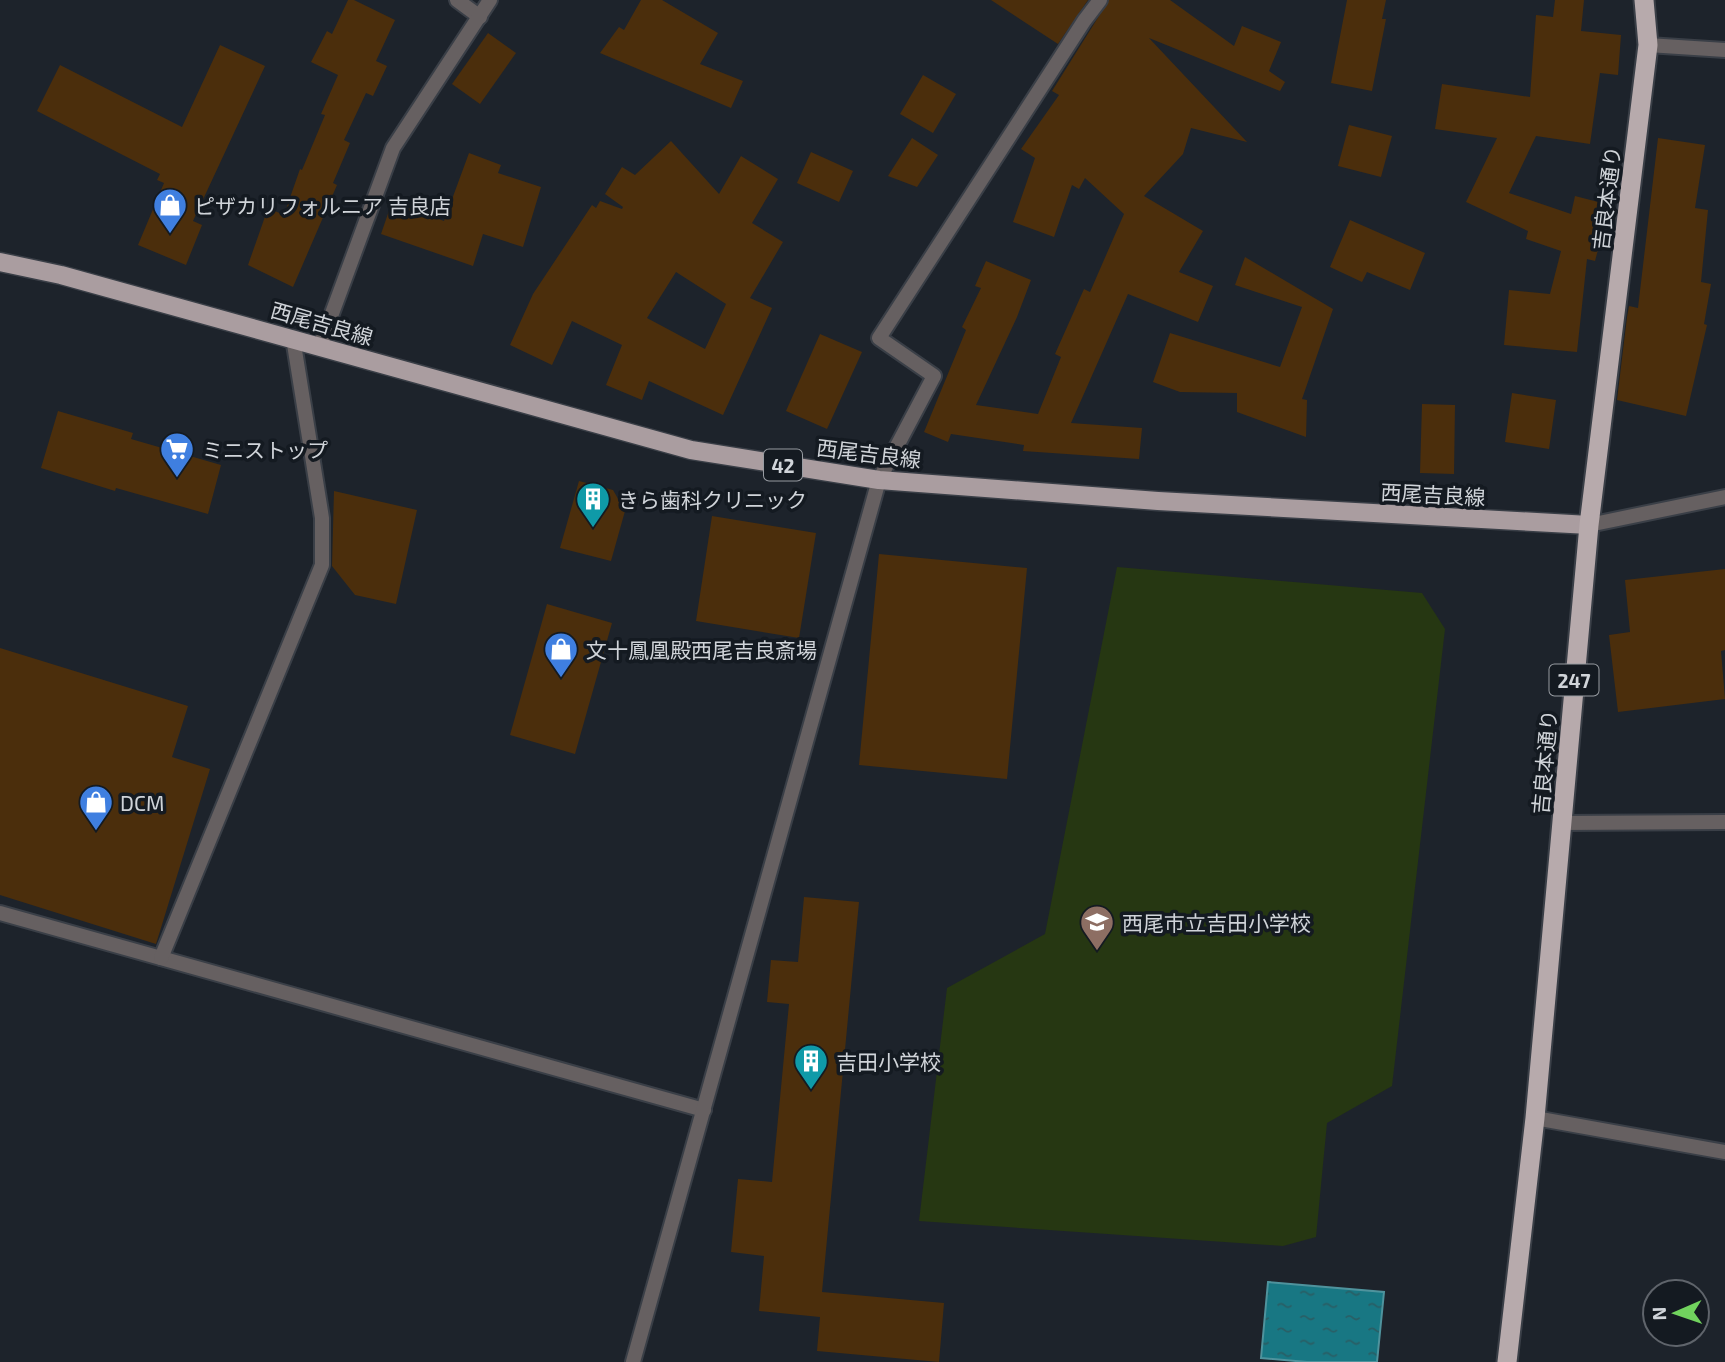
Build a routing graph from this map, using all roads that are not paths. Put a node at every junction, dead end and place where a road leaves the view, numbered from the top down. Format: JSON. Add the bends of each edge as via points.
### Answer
{"nodes":[{"id":1,"x":457,"y":0,"type":"edge"},
{"id":2,"x":490,"y":0,"type":"edge"},
{"id":3,"x":1100,"y":0,"type":"edge"},
{"id":4,"x":1644,"y":0,"type":"edge"},
{"id":5,"x":480,"y":17,"type":"junction"},
{"id":6,"x":1648,"y":45,"type":"junction"},
{"id":7,"x":1725,"y":50,"type":"edge"},
{"id":8,"x":0,"y":262,"type":"edge"},
{"id":9,"x":293,"y":338,"type":"junction"},
{"id":10,"x":320,"y":346,"type":"junction"},
{"id":11,"x":879,"y":480,"type":"junction"},
{"id":12,"x":1725,"y":497,"type":"edge"},
{"id":13,"x":1589,"y":526,"type":"junction"},
{"id":14,"x":1725,"y":822,"type":"edge"},
{"id":15,"x":1560,"y":823,"type":"junction"},
{"id":16,"x":0,"y":912,"type":"edge"},
{"id":17,"x":162,"y":958,"type":"junction"},
{"id":18,"x":704,"y":1110,"type":"junction"},
{"id":19,"x":1535,"y":1118,"type":"junction"},
{"id":20,"x":1725,"y":1152,"type":"edge"},
{"id":21,"x":633,"y":1362,"type":"edge"},
{"id":22,"x":1507,"y":1362,"type":"edge"}],
"edges":[{"from":1,"to":5,"type":"street"},
{"from":2,"to":5,"type":"street"},
{"from":3,"to":11,"type":"street","via":[[879,338],[934,376]]},
{"from":4,"to":6,"type":"highway","name":"吉良本通り","number":"247"},
{"from":5,"to":10,"type":"street","via":[[393,148]]},
{"from":6,"to":7,"type":"street"},
{"from":6,"to":13,"type":"highway","name":"吉良本通り","number":"247"},
{"from":8,"to":9,"type":"main road","name":"西尾吉良線","number":"42"},
{"from":9,"to":10,"type":"main road","name":"西尾吉良線","number":"42"},
{"from":9,"to":17,"type":"street","via":[[323,518],[322,565]]},
{"from":10,"to":11,"type":"main road","name":"西尾吉良線","number":"42","via":[[691,450]]},
{"from":11,"to":13,"type":"main road","name":"西尾吉良線","number":"42"},
{"from":11,"to":18,"type":"street"},
{"from":12,"to":13,"type":"street"},
{"from":13,"to":15,"type":"highway","name":"吉良本通り","number":"247"},
{"from":14,"to":15,"type":"street"},
{"from":15,"to":19,"type":"highway","name":"吉良本通り","number":"247"},
{"from":16,"to":17,"type":"street"},
{"from":17,"to":18,"type":"street"},
{"from":18,"to":21,"type":"street"},
{"from":19,"to":20,"type":"street"},
{"from":19,"to":22,"type":"highway","name":"吉良本通り","number":"247"}]}
